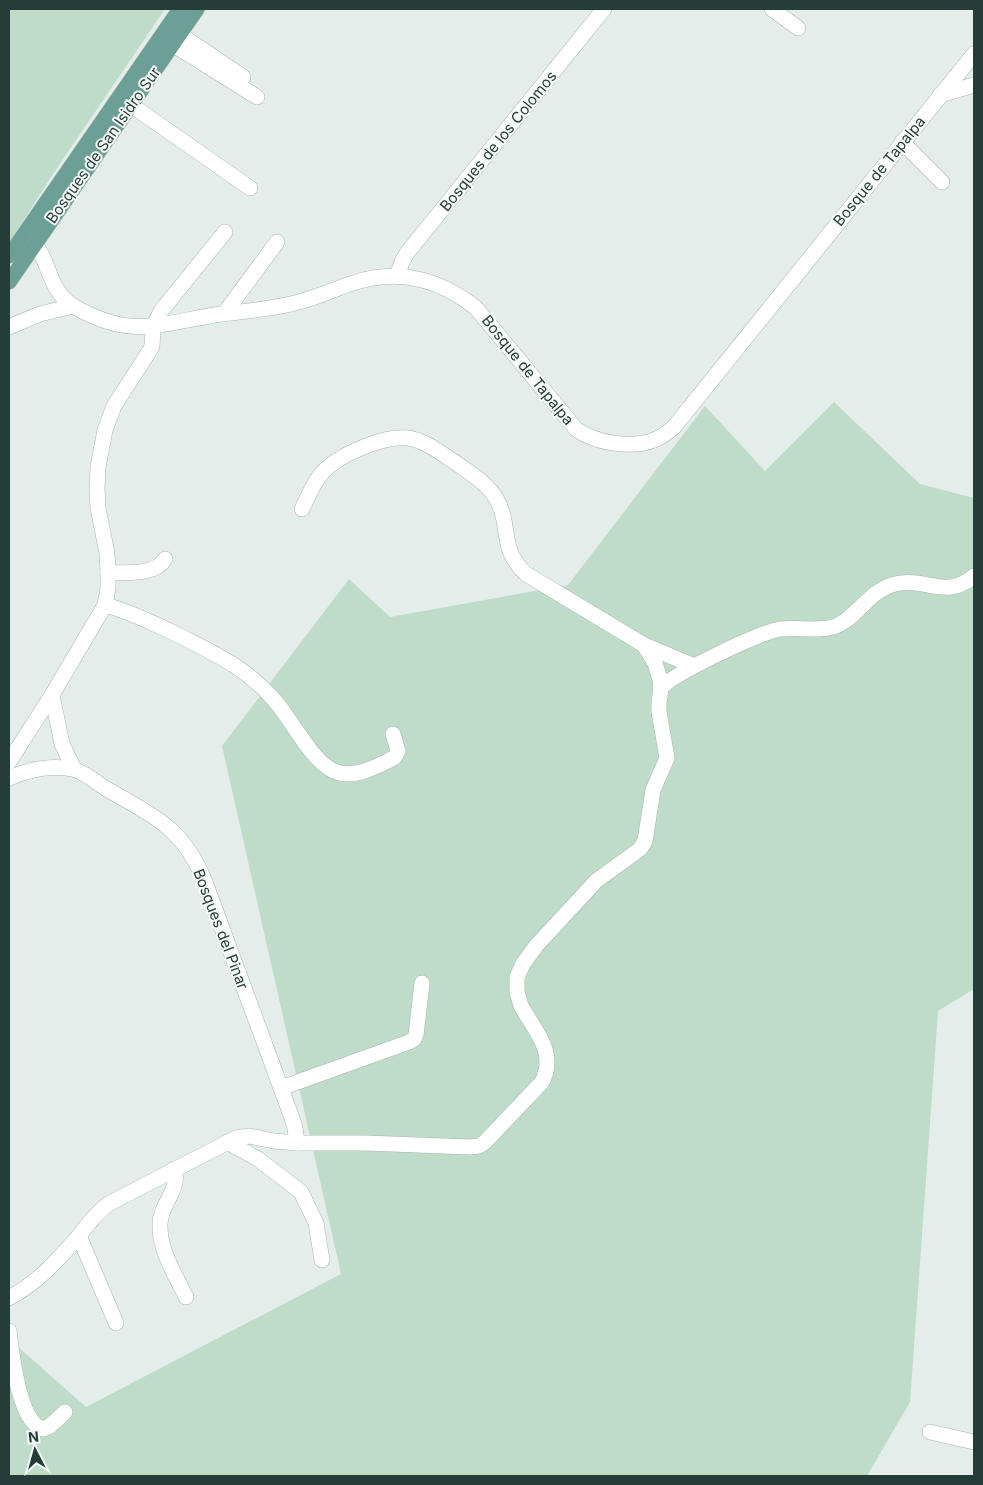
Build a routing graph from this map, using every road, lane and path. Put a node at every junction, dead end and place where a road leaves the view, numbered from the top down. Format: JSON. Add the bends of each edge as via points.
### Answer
{"nodes":[{"id":1,"x":180,"y":9,"type":"edge"},
{"id":2,"x":197,"y":9,"type":"edge"},
{"id":3,"x":604,"y":9,"type":"edge"},
{"id":4,"x":772,"y":9,"type":"edge"},
{"id":5,"x":798,"y":28,"type":"dead end"},
{"id":6,"x":173,"y":35,"type":"junction"},
{"id":7,"x":974,"y":54,"type":"edge"},
{"id":8,"x":247,"y":79,"type":"dead end"},
{"id":9,"x":974,"y":85,"type":"edge"},
{"id":10,"x":940,"y":95,"type":"junction"},
{"id":11,"x":257,"y":97,"type":"dead end"},
{"id":12,"x":131,"y":105,"type":"junction"},
{"id":13,"x":902,"y":142,"type":"junction"},
{"id":14,"x":942,"y":182,"type":"dead end"},
{"id":15,"x":250,"y":188,"type":"dead end"},
{"id":16,"x":225,"y":232,"type":"dead end"},
{"id":17,"x":29,"y":239,"type":"junction"},
{"id":18,"x":277,"y":242,"type":"dead end"},
{"id":19,"x":9,"y":256,"type":"edge"},
{"id":20,"x":398,"y":276,"type":"junction"},
{"id":21,"x":9,"y":282,"type":"edge"},
{"id":22,"x":73,"y":306,"type":"junction"},
{"id":23,"x":224,"y":314,"type":"junction"},
{"id":24,"x":9,"y":327,"type":"edge"},
{"id":25,"x":153,"y":327,"type":"junction"},
{"id":26,"x":302,"y":509,"type":"dead end"},
{"id":27,"x":165,"y":559,"type":"dead end"},
{"id":28,"x":108,"y":573,"type":"junction"},
{"id":29,"x":974,"y":576,"type":"edge"},
{"id":30,"x":105,"y":605,"type":"junction"},
{"id":31,"x":644,"y":645,"type":"junction"},
{"id":32,"x":694,"y":666,"type":"junction"},
{"id":33,"x":661,"y":688,"type":"junction"},
{"id":34,"x":52,"y":695,"type":"junction"},
{"id":35,"x":393,"y":734,"type":"dead end"},
{"id":36,"x":9,"y":762,"type":"edge"},
{"id":37,"x":74,"y":769,"type":"junction"},
{"id":38,"x":9,"y":778,"type":"edge"},
{"id":39,"x":422,"y":983,"type":"dead end"},
{"id":40,"x":281,"y":1088,"type":"junction"},
{"id":41,"x":227,"y":1142,"type":"junction"},
{"id":42,"x":296,"y":1143,"type":"junction"},
{"id":43,"x":174,"y":1169,"type":"junction"},
{"id":44,"x":79,"y":1236,"type":"junction"},
{"id":45,"x":322,"y":1260,"type":"dead end"},
{"id":46,"x":186,"y":1297,"type":"dead end"},
{"id":47,"x":9,"y":1298,"type":"edge"},
{"id":48,"x":116,"y":1323,"type":"dead end"},
{"id":49,"x":9,"y":1331,"type":"edge"},
{"id":50,"x":64,"y":1412,"type":"dead end"},
{"id":51,"x":930,"y":1432,"type":"dead end"},
{"id":52,"x":974,"y":1442,"type":"edge"}],
"edges":[{"from":1,"to":6,"type":"main road","name":"Bosques de San Isidro Sur"},
{"from":2,"to":6,"type":"main road","name":"Bosques de San Isidro Sur"},
{"from":3,"to":20,"type":"street","name":"Bosques de los Colomos","via":[[407,253]]},
{"from":4,"to":5,"type":"street"},
{"from":6,"to":8,"type":"street"},
{"from":6,"to":11,"type":"street"},
{"from":6,"to":12,"type":"main road","name":"Bosques de San Isidro Sur"},
{"from":6,"to":17,"type":"main road","name":"Bosques de San Isidro Sur"},
{"from":7,"to":10,"type":"street","name":"Bosque de Tapalpa"},
{"from":9,"to":10,"type":"street"},
{"from":10,"to":13,"type":"street","name":"Bosque de Tapalpa"},
{"from":12,"to":15,"type":"street"},
{"from":12,"to":17,"type":"main road","name":"Bosques de San Isidro Sur"},
{"from":13,"to":14,"type":"street"},
{"from":13,"to":20,"type":"street","name":"Bosque de Tapalpa","via":[[674,427],[649,442],[610,443],[585,436],[476,308],[444,287]]},
{"from":16,"to":25,"type":"street","via":[[161,311]]},
{"from":17,"to":19,"type":"main road","name":"Bosques de San Isidro Sur"},
{"from":17,"to":21,"type":"main road","name":"Bosques de San Isidro Sur"},
{"from":17,"to":22,"type":"street","via":[[38,248],[61,296]]},
{"from":18,"to":23,"type":"street"},
{"from":20,"to":23,"type":"street","name":"Bosque de Tapalpa","via":[[380,276],[290,305]]},
{"from":22,"to":24,"type":"street","via":[[40,314]]},
{"from":22,"to":25,"type":"street","name":"Bosque de Tapalpa","via":[[105,322]]},
{"from":23,"to":25,"type":"street","name":"Bosque de Tapalpa"},
{"from":25,"to":28,"type":"street","via":[[152,347],[114,406],[101,449],[98,508]]},
{"from":26,"to":31,"type":"street","via":[[319,477],[334,462],[390,439],[412,439],[423,443],[477,478],[496,498],[509,551],[526,574]]},
{"from":27,"to":28,"type":"street","via":[[154,569]]},
{"from":28,"to":30,"type":"street"},
{"from":29,"to":32,"type":"street","via":[[951,588],[915,582],[892,585],[874,594],[837,626],[768,632]]},
{"from":30,"to":34,"type":"street"},
{"from":30,"to":35,"type":"street","via":[[137,615],[239,667],[276,702],[322,764],[333,771],[342,774],[360,772],[395,757],[398,751]]},
{"from":31,"to":32,"type":"street"},
{"from":31,"to":33,"type":"street","via":[[658,670]]},
{"from":32,"to":33,"type":"street"},
{"from":33,"to":42,"type":"street","via":[[659,712],[667,758],[653,790],[643,846],[596,881],[536,946],[517,977],[521,1006],[546,1050],[547,1070],[542,1082],[485,1142],[476,1147]]},
{"from":34,"to":36,"type":"street"},
{"from":34,"to":37,"type":"street","via":[[62,744]]},
{"from":37,"to":38,"type":"street","via":[[36,769]]},
{"from":37,"to":40,"type":"street","name":"Bosques del Pinar","via":[[163,822],[192,854]]},
{"from":39,"to":40,"type":"street","via":[[414,1039]]},
{"from":40,"to":42,"type":"street","name":"Bosques del Pinar","via":[[295,1128]]},
{"from":41,"to":42,"type":"street","via":[[249,1136]]},
{"from":41,"to":43,"type":"street"},
{"from":41,"to":45,"type":"street","via":[[258,1159],[301,1192],[316,1223]]},
{"from":43,"to":44,"type":"street","via":[[110,1202]]},
{"from":43,"to":46,"type":"street","via":[[176,1183],[163,1208],[160,1230],[164,1250]]},
{"from":44,"to":47,"type":"street","via":[[44,1275]]},
{"from":44,"to":48,"type":"street"},
{"from":49,"to":50,"type":"street","via":[[17,1385],[29,1416],[43,1429]]},
{"from":51,"to":52,"type":"street"}]}
